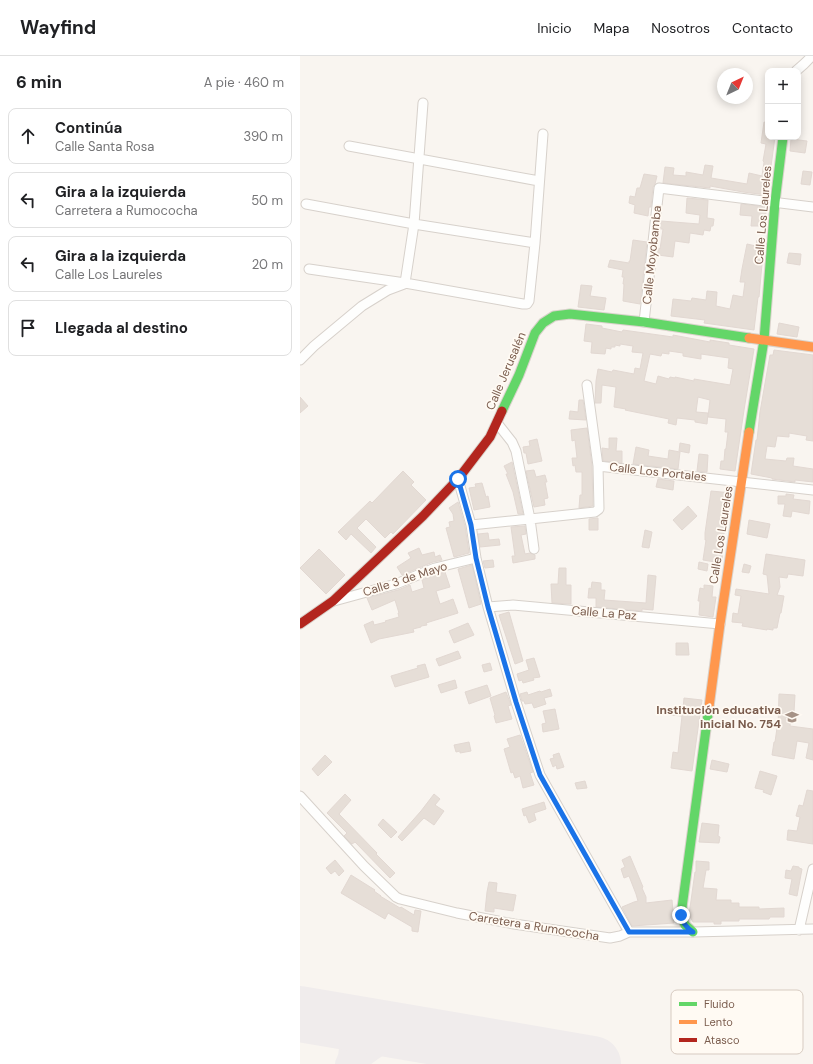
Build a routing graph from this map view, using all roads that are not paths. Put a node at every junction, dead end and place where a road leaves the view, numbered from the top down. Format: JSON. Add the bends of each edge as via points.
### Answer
{"nodes":[{"id":1,"x":812,"y":56,"type":"edge"},
{"id":2,"x":809,"y":64,"type":"edge"},
{"id":3,"x":423,"y":103,"type":"dead end"},
{"id":4,"x":543,"y":134,"type":"dead end"},
{"id":5,"x":783,"y":140,"type":"edge"},
{"id":6,"x":349,"y":146,"type":"dead end"},
{"id":7,"x":419,"y":159,"type":"junction"},
{"id":8,"x":539,"y":181,"type":"junction"},
{"id":9,"x":775,"y":202,"type":"junction"},
{"id":10,"x":306,"y":204,"type":"dead end"},
{"id":11,"x":813,"y":207,"type":"edge"},
{"id":12,"x":414,"y":224,"type":"junction"},
{"id":13,"x":535,"y":243,"type":"junction"},
{"id":14,"x":309,"y":269,"type":"dead end"},
{"id":15,"x":405,"y":284,"type":"junction"},
{"id":16,"x":644,"y":322,"type":"junction"},
{"id":17,"x":764,"y":340,"type":"junction"},
{"id":18,"x":813,"y":347,"type":"edge"},
{"id":19,"x":300,"y":360,"type":"edge"},
{"id":20,"x":587,"y":384,"type":"dead end"},
{"id":21,"x":497,"y":423,"type":"junction"},
{"id":22,"x":598,"y":466,"type":"junction"},
{"id":23,"x":458,"y":479,"type":"junction"},
{"id":24,"x":742,"y":482,"type":"junction"},
{"id":25,"x":813,"y":490,"type":"edge"},
{"id":26,"x":530,"y":519,"type":"junction"},
{"id":27,"x":471,"y":525,"type":"junction"},
{"id":28,"x":534,"y":549,"type":"dead end"},
{"id":29,"x":476,"y":558,"type":"junction"},
{"id":30,"x":333,"y":601,"type":"junction"},
{"id":31,"x":488,"y":607,"type":"junction"},
{"id":32,"x":300,"y":624,"type":"edge"},
{"id":33,"x":720,"y":624,"type":"junction"},
{"id":34,"x":300,"y":796,"type":"edge"},
{"id":35,"x":813,"y":869,"type":"edge"},
{"id":36,"x":813,"y":929,"type":"edge"},
{"id":37,"x":799,"y":930,"type":"junction"},
{"id":38,"x":629,"y":932,"type":"junction"},
{"id":39,"x":693,"y":932,"type":"junction"}],
"edges":[{"from":1,"to":2,"type":"street"},
{"from":3,"to":7,"type":"street"},
{"from":4,"to":8,"type":"street"},
{"from":5,"to":9,"type":"street","name":"Calle Los Laureles"},
{"from":6,"to":7,"type":"street"},
{"from":7,"to":8,"type":"street"},
{"from":7,"to":12,"type":"street"},
{"from":8,"to":13,"type":"street"},
{"from":9,"to":11,"type":"street"},
{"from":9,"to":16,"type":"street","name":"Calle Moyobamba","via":[[660,188]]},
{"from":9,"to":17,"type":"street","name":"Calle Los Laureles"},
{"from":10,"to":12,"type":"street"},
{"from":12,"to":13,"type":"street"},
{"from":12,"to":15,"type":"street"},
{"from":13,"to":15,"type":"street","via":[[527,304]]},
{"from":14,"to":15,"type":"street"},
{"from":15,"to":19,"type":"street","via":[[388,290],[362,306]]},
{"from":16,"to":17,"type":"street","name":"Calle Jerusalén"},
{"from":16,"to":21,"type":"street","name":"Calle Jerusalén","via":[[570,314],[554,316],[543,323],[535,333]]},
{"from":17,"to":18,"type":"street","name":"Calle Jerusalén"},
{"from":17,"to":24,"type":"street","name":"Calle Los Laureles"},
{"from":20,"to":22,"type":"street"},
{"from":21,"to":23,"type":"street","name":"Calle Jerusalén","via":[[490,437]]},
{"from":21,"to":26,"type":"street","via":[[516,451]]},
{"from":22,"to":24,"type":"street","name":"Calle Los Portales"},
{"from":22,"to":26,"type":"street","via":[[597,511]]},
{"from":23,"to":27,"type":"street"},
{"from":23,"to":30,"type":"street","name":"Calle Jerusalén","via":[[423,516]]},
{"from":24,"to":25,"type":"street","name":"Calle Los Portales"},
{"from":24,"to":33,"type":"street","name":"Calle Los Laureles"},
{"from":26,"to":27,"type":"street"},
{"from":26,"to":28,"type":"street"},
{"from":27,"to":29,"type":"street"},
{"from":29,"to":30,"type":"street","name":"Calle 3 de Mayo","via":[[435,568],[396,584]]},
{"from":29,"to":31,"type":"street"},
{"from":30,"to":32,"type":"street","name":"Calle Jerusalén"},
{"from":31,"to":33,"type":"street","name":"Calle La Paz","via":[[513,605]]},
{"from":31,"to":38,"type":"street","via":[[540,775]]},
{"from":33,"to":39,"type":"street","name":"Calle Los Laureles","via":[[681,915],[687,928]]},
{"from":34,"to":38,"type":"street","name":"Carretera a Rumococha","via":[[364,866],[400,899],[457,913],[598,937],[610,938]]},
{"from":35,"to":37,"type":"street"},
{"from":36,"to":37,"type":"street","name":"Carretera a Rumococha"},
{"from":37,"to":39,"type":"street","name":"Carretera a Rumococha"},
{"from":38,"to":39,"type":"street","name":"Carretera a Rumococha"}]}
